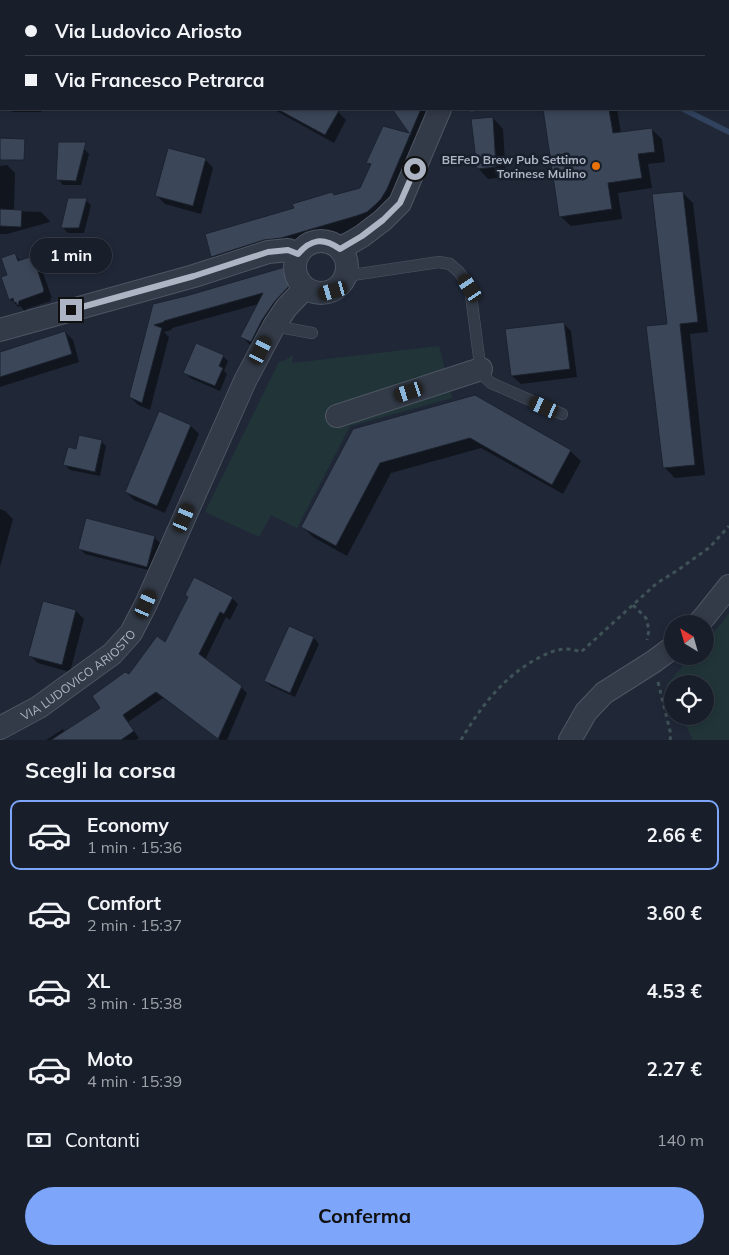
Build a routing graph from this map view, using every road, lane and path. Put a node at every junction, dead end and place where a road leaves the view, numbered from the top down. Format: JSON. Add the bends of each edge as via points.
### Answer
{"nodes":[{"id":1,"x":440,"y":110,"type":"edge"},
{"id":2,"x":340,"y":249,"type":"junction"},
{"id":3,"x":298,"y":254,"type":"junction"},
{"id":4,"x":346,"y":276,"type":"junction"},
{"id":5,"x":305,"y":288,"type":"junction"},
{"id":6,"x":274,"y":326,"type":"junction"},
{"id":7,"x":0,"y":330,"type":"edge"},
{"id":8,"x":312,"y":333,"type":"dead end"},
{"id":9,"x":481,"y":369,"type":"junction"},
{"id":10,"x":562,"y":414,"type":"dead end"},
{"id":11,"x":337,"y":416,"type":"dead end"},
{"id":12,"x":729,"y":526,"type":"edge"},
{"id":13,"x":729,"y":586,"type":"edge"},
{"id":14,"x":633,"y":605,"type":"junction"},
{"id":15,"x":706,"y":615,"type":"edge"},
{"id":16,"x":664,"y":654,"type":"edge"},
{"id":17,"x":653,"y":662,"type":"junction"},
{"id":18,"x":0,"y":728,"type":"edge"},
{"id":19,"x":461,"y":740,"type":"edge"},
{"id":20,"x":570,"y":740,"type":"edge"},
{"id":21,"x":670,"y":740,"type":"edge"}],
"edges":[{"from":1,"to":2,"type":"street","via":[[400,203],[383,220]]},
{"from":2,"to":3,"type":"street","via":[[332,243],[313,242]]},
{"from":2,"to":4,"type":"street","via":[[348,267]]},
{"from":3,"to":5,"type":"street","via":[[295,273]]},
{"from":3,"to":7,"type":"street","via":[[288,250],[268,252]]},
{"from":4,"to":5,"type":"street","via":[[341,285],[323,294]]},
{"from":4,"to":9,"type":"lane","via":[[439,262],[450,264],[470,288]]},
{"from":5,"to":6,"type":"street","name":"VIA LUDOVICO ARIOSTO"},
{"from":6,"to":8,"type":"lane"},
{"from":6,"to":18,"type":"street","name":"VIA LUDOVICO ARIOSTO","via":[[245,381],[131,633],[112,654],[83,676],[39,707]]},
{"from":9,"to":10,"type":"lane","via":[[491,383]]},
{"from":9,"to":11,"type":"street"},
{"from":12,"to":14,"type":"path","via":[[710,546]]},
{"from":13,"to":15,"type":"street"},
{"from":14,"to":17,"type":"path","via":[[646,618],[649,630],[647,648]]},
{"from":14,"to":19,"type":"path","via":[[581,652],[563,648],[524,666],[490,697]]},
{"from":16,"to":17,"type":"street"},
{"from":17,"to":20,"type":"street","via":[[604,694],[586,712]]},
{"from":17,"to":21,"type":"path","via":[[672,735]]}]}
